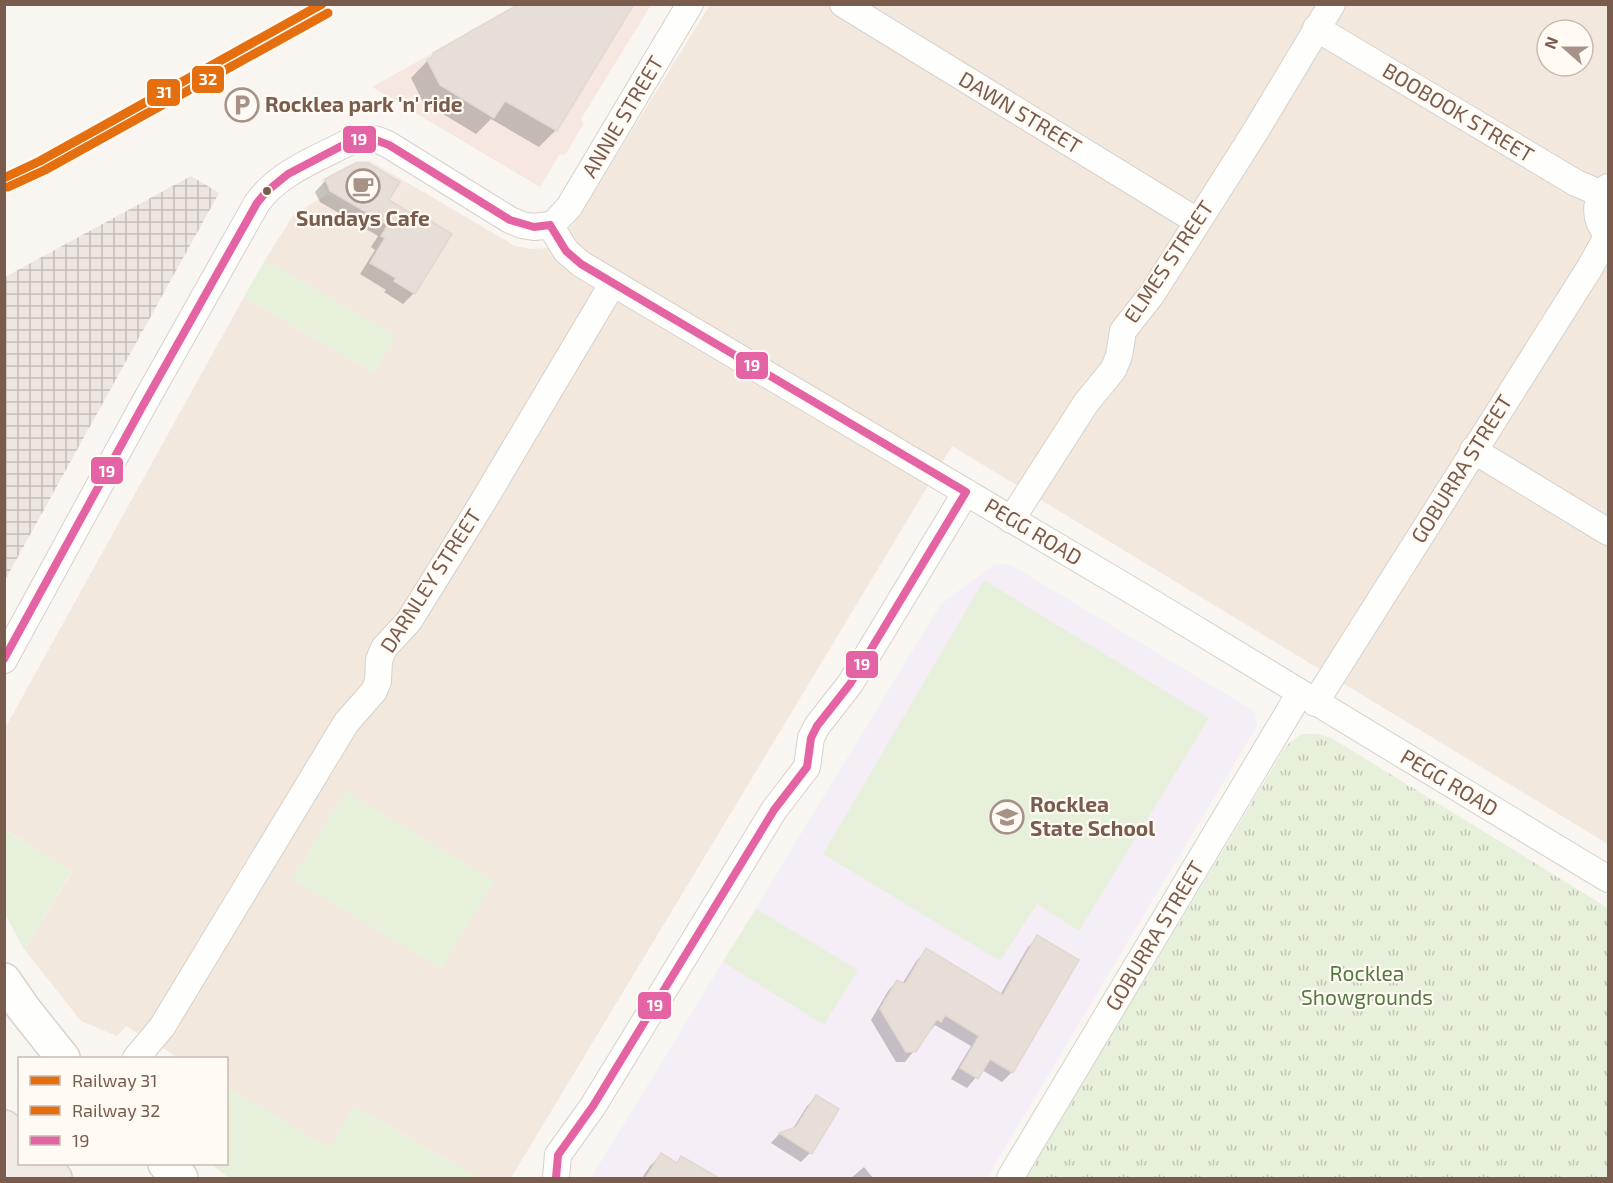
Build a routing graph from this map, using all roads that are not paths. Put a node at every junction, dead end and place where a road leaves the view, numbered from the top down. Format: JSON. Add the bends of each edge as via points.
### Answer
{"nodes":[{"id":1,"x":690,"y":4,"type":"edge"},
{"id":2,"x":843,"y":4,"type":"edge"},
{"id":3,"x":1332,"y":4,"type":"edge"},
{"id":4,"x":1316,"y":28,"type":"junction"},
{"id":5,"x":1605,"y":190,"type":"edge"},
{"id":6,"x":1197,"y":220,"type":"junction"},
{"id":7,"x":550,"y":225,"type":"junction"},
{"id":8,"x":1608,"y":235,"type":"edge"},
{"id":9,"x":612,"y":283,"type":"junction"},
{"id":10,"x":1473,"y":450,"type":"junction"},
{"id":11,"x":966,"y":492,"type":"junction"},
{"id":12,"x":1011,"y":520,"type":"junction"},
{"id":13,"x":1608,"y":532,"type":"edge"},
{"id":14,"x":4,"y":660,"type":"edge"},
{"id":15,"x":1307,"y":698,"type":"junction"},
{"id":16,"x":1608,"y":879,"type":"edge"},
{"id":17,"x":4,"y":980,"type":"edge"},
{"id":18,"x":61,"y":1057,"type":"edge"},
{"id":19,"x":138,"y":1057,"type":"edge"},
{"id":20,"x":4,"y":1127,"type":"edge"},
{"id":21,"x":18,"y":1141,"type":"edge"},
{"id":22,"x":4,"y":1164,"type":"edge"},
{"id":23,"x":41,"y":1165,"type":"edge"},
{"id":24,"x":166,"y":1165,"type":"edge"},
{"id":25,"x":19,"y":1179,"type":"edge"},
{"id":26,"x":55,"y":1179,"type":"edge"},
{"id":27,"x":182,"y":1179,"type":"edge"},
{"id":28,"x":556,"y":1179,"type":"edge"},
{"id":29,"x":1010,"y":1179,"type":"edge"}],
"edges":[{"from":1,"to":7,"type":"street","name":"ANNIE STREET","via":[[569,207]]},
{"from":2,"to":6,"type":"street","name":"DAWN STREET"},
{"from":3,"to":4,"type":"street","name":"ELMES STREET"},
{"from":4,"to":5,"type":"street","name":"BOOBOOK STREET","via":[[1576,183]]},
{"from":4,"to":6,"type":"street","name":"ELMES STREET"},
{"from":5,"to":8,"type":"street","via":[[1596,211],[1597,220]]},
{"from":6,"to":12,"type":"street","name":"ELMES STREET","via":[[1152,294],[1123,331],[1113,370],[1086,403]]},
{"from":7,"to":9,"type":"street","name":"PEGG ROAD","via":[[571,256]]},
{"from":7,"to":14,"type":"street","via":[[534,226],[510,219],[389,145],[370,138],[351,141],[266,190]]},
{"from":8,"to":10,"type":"street","name":"GOBURRA STREET"},
{"from":9,"to":11,"type":"street","name":"PEGG ROAD"},
{"from":9,"to":19,"type":"street","name":"DARNLEY STREET","via":[[409,621],[384,648],[374,691],[346,723],[162,1027]]},
{"from":10,"to":13,"type":"street"},
{"from":10,"to":15,"type":"street","name":"GOBURRA STREET"},
{"from":11,"to":12,"type":"street","name":"PEGG ROAD"},
{"from":11,"to":28,"type":"street","via":[[850,684],[817,726],[804,772],[774,810],[593,1106],[561,1151]]},
{"from":12,"to":15,"type":"street","name":"PEGG ROAD"},
{"from":15,"to":16,"type":"street","name":"PEGG ROAD"},
{"from":15,"to":29,"type":"street","name":"GOBURRA STREET"},
{"from":17,"to":18,"type":"street"},
{"from":20,"to":21,"type":"highway"},
{"from":22,"to":25,"type":"highway"},
{"from":23,"to":26,"type":"highway"},
{"from":24,"to":27,"type":"street"}]}
